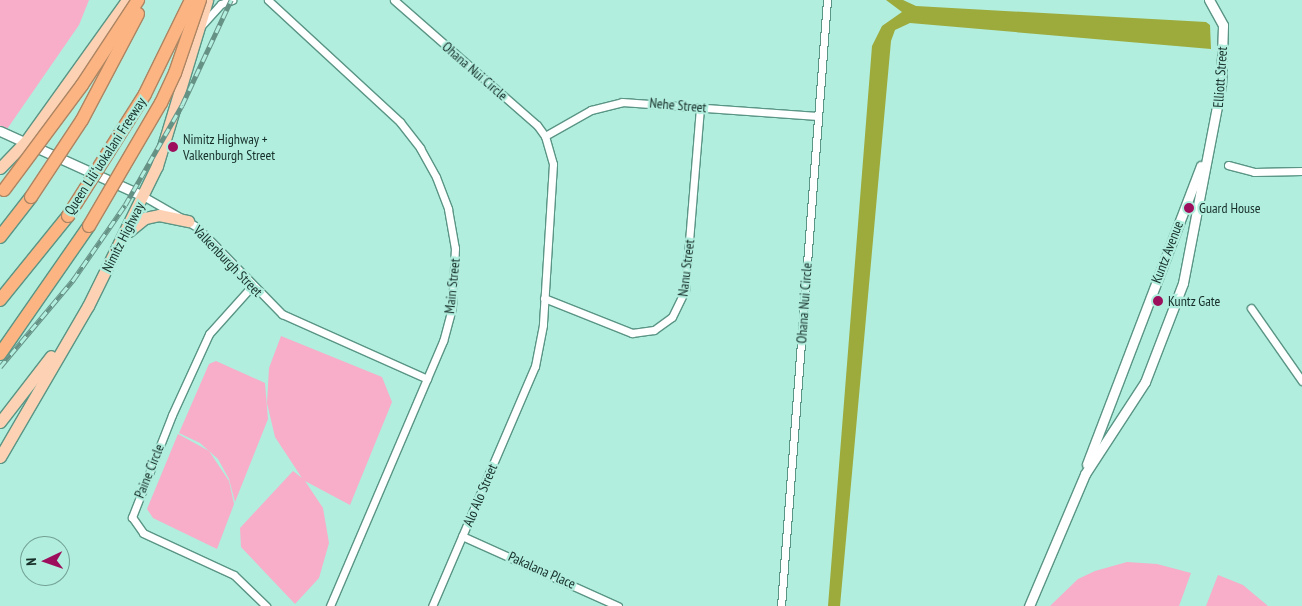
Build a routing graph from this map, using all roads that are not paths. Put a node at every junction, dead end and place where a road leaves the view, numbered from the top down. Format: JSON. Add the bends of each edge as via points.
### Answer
{"nodes":[{"id":1,"x":127,"y":0,"type":"edge"},
{"id":2,"x":138,"y":0,"type":"edge"},
{"id":3,"x":145,"y":0,"type":"edge"},
{"id":4,"x":191,"y":0,"type":"edge"},
{"id":5,"x":200,"y":0,"type":"edge"},
{"id":6,"x":207,"y":0,"type":"edge"},
{"id":7,"x":232,"y":0,"type":"edge"},
{"id":8,"x":263,"y":0,"type":"edge"},
{"id":9,"x":268,"y":0,"type":"edge"},
{"id":10,"x":394,"y":0,"type":"edge"},
{"id":11,"x":827,"y":0,"type":"edge"},
{"id":12,"x":1209,"y":0,"type":"edge"},
{"id":13,"x":278,"y":10,"type":"junction"},
{"id":14,"x":197,"y":31,"type":"junction"},
{"id":15,"x":700,"y":108,"type":"junction"},
{"id":16,"x":818,"y":116,"type":"junction"},
{"id":17,"x":0,"y":131,"type":"edge"},
{"id":18,"x":545,"y":136,"type":"junction"},
{"id":19,"x":26,"y":141,"type":"junction"},
{"id":20,"x":1206,"y":158,"type":"junction"},
{"id":21,"x":1228,"y":165,"type":"dead end"},
{"id":22,"x":0,"y":168,"type":"edge"},
{"id":23,"x":1302,"y":171,"type":"edge"},
{"id":24,"x":2,"y":192,"type":"edge"},
{"id":25,"x":143,"y":196,"type":"junction"},
{"id":26,"x":188,"y":221,"type":"junction"},
{"id":27,"x":126,"y":233,"type":"junction"},
{"id":28,"x":0,"y":237,"type":"edge"},
{"id":29,"x":252,"y":286,"type":"junction"},
{"id":30,"x":544,"y":298,"type":"junction"},
{"id":31,"x":0,"y":300,"type":"edge"},
{"id":32,"x":88,"y":306,"type":"junction"},
{"id":33,"x":1250,"y":308,"type":"dead end"},
{"id":34,"x":0,"y":354,"type":"edge"},
{"id":35,"x":427,"y":379,"type":"junction"},
{"id":36,"x":1302,"y":381,"type":"edge"},
{"id":37,"x":528,"y":385,"type":"joint"},
{"id":38,"x":0,"y":422,"type":"edge"},
{"id":39,"x":0,"y":457,"type":"edge"},
{"id":40,"x":1085,"y":474,"type":"junction"},
{"id":41,"x":462,"y":536,"type":"junction"},
{"id":42,"x":620,"y":605,"type":"edge"},
{"id":43,"x":266,"y":606,"type":"edge"},
{"id":44,"x":330,"y":606,"type":"edge"},
{"id":45,"x":432,"y":606,"type":"edge"},
{"id":46,"x":781,"y":606,"type":"edge"},
{"id":47,"x":1029,"y":606,"type":"edge"}],
"edges":[{"from":1,"to":19,"type":"main road"},
{"from":2,"to":24,"type":"highway","bridge":true,"via":[[82,85]]},
{"from":3,"to":28,"type":"highway","bridge":true,"via":[[82,120]]},
{"from":4,"to":31,"type":"highway","name":"Queen Liliʻuokalani Freeway","bridge":true,"via":[[145,94],[68,216]]},
{"from":5,"to":34,"type":"highway","bridge":true,"via":[[161,103],[89,226]]},
{"from":6,"to":14,"type":"main road","name":"Nimitz Highway"},
{"from":7,"to":14,"type":"street","via":[[221,4]]},
{"from":8,"to":13,"type":"street","name":"Main Street"},
{"from":9,"to":13,"type":"street","name":"Main Street"},
{"from":10,"to":18,"type":"street","name":"Ohana Nui Circle","via":[[528,116]]},
{"from":11,"to":16,"type":"street","name":"Ohana Nui Circle"},
{"from":12,"to":20,"type":"street","name":"Elliott Street","via":[[1221,18],[1223,37],[1218,115]]},
{"from":13,"to":35,"type":"street","name":"Main Street","via":[[400,122],[436,177],[448,209],[456,275],[452,308]]},
{"from":14,"to":25,"type":"main road","name":"Nimitz Highway","via":[[157,166]]},
{"from":15,"to":16,"type":"street","name":"Nehe Street"},
{"from":15,"to":18,"type":"street","name":"Nehe Street","via":[[611,103],[591,110]]},
{"from":15,"to":30,"type":"street","name":"Nanu Street","via":[[685,290],[672,317],[654,330],[632,333]]},
{"from":16,"to":46,"type":"street","name":"Ohana Nui Circle"},
{"from":17,"to":19,"type":"street","name":"Valkenburgh Street"},
{"from":18,"to":30,"type":"street","name":"Ohana Nui Circle","via":[[553,178]]},
{"from":19,"to":22,"type":"main road"},
{"from":19,"to":25,"type":"street","name":"Valkenburgh Street"},
{"from":20,"to":40,"type":"street","name":"Kuntz Avenue","via":[[1092,446]]},
{"from":20,"to":40,"type":"street","name":"Kuntz Avenue","via":[[1184,283],[1145,382]]},
{"from":21,"to":23,"type":"street","via":[[1254,172]]},
{"from":25,"to":26,"type":"street","name":"Valkenburgh Street"},
{"from":25,"to":27,"type":"main road","name":"Nimitz Highway"},
{"from":26,"to":27,"type":"main road","via":[[159,215],[145,218]]},
{"from":26,"to":29,"type":"street","name":"Valkenburgh Street"},
{"from":27,"to":32,"type":"main road","name":"Nimitz Highway"},
{"from":29,"to":35,"type":"street","name":"Valkenburgh Street","via":[[282,314],[302,326]]},
{"from":29,"to":43,"type":"street","name":"Paine Circle","via":[[209,334],[172,415],[132,517],[144,533],[234,574]]},
{"from":30,"to":37,"type":"street","name":"Ohana Nui Circle","via":[[540,346]]},
{"from":32,"to":38,"type":"main road"},
{"from":32,"to":39,"type":"main road","name":"Nimitz Highway"},
{"from":33,"to":36,"type":"street"},
{"from":35,"to":44,"type":"street","name":"Main Street"},
{"from":37,"to":41,"type":"street","name":"Alo Alo Street"},
{"from":40,"to":47,"type":"street","name":"Kuntz Avenue"},
{"from":41,"to":42,"type":"street","name":"Pakalana Place"},
{"from":41,"to":45,"type":"street","name":"Alo Alo Street"}]}
